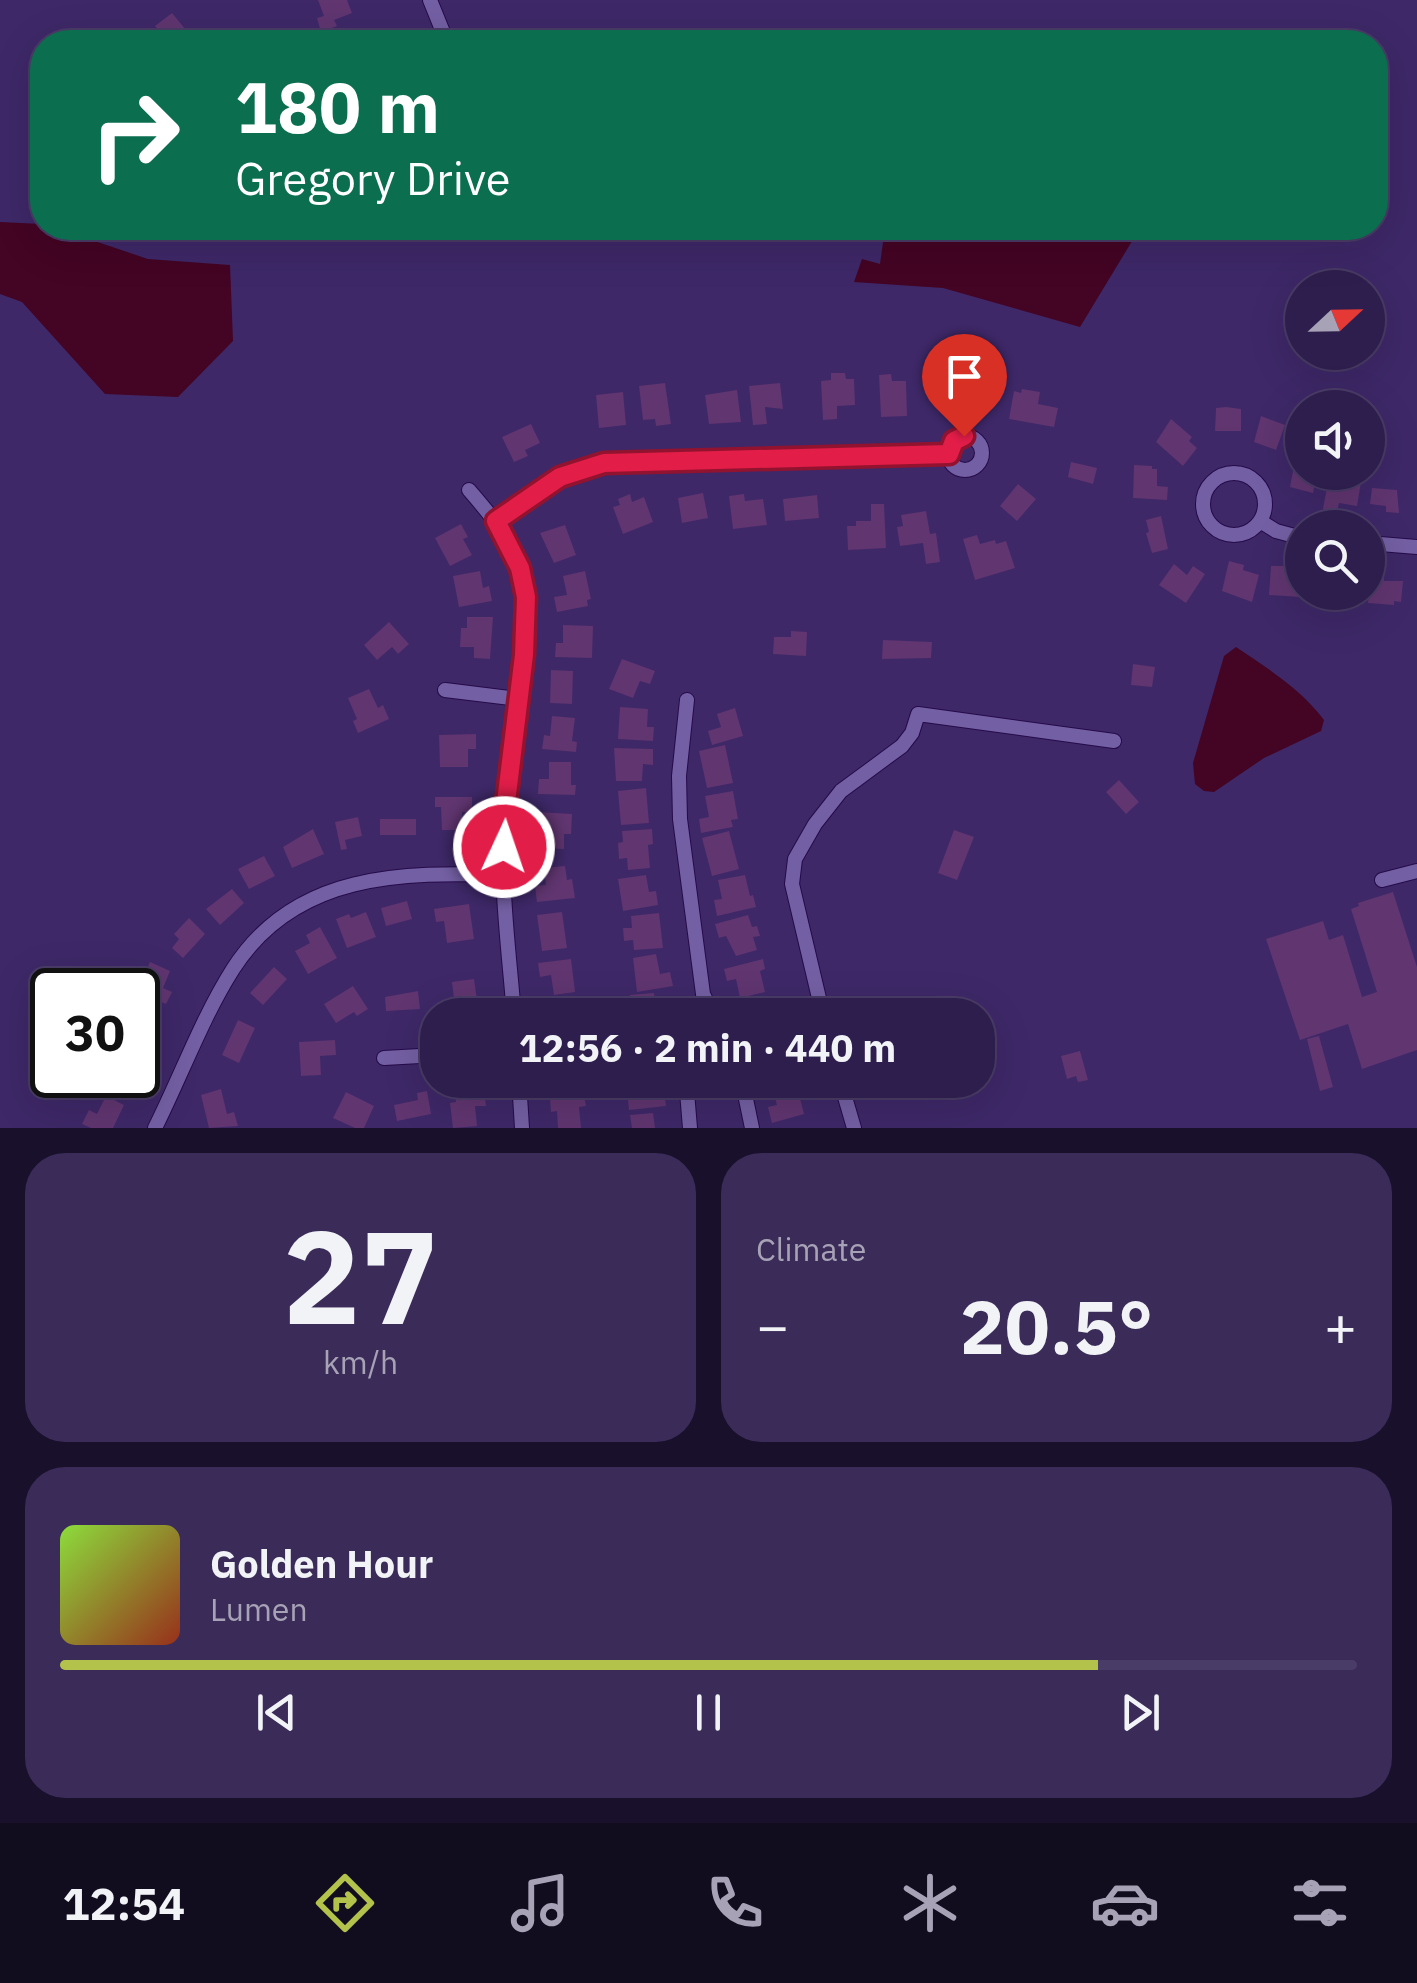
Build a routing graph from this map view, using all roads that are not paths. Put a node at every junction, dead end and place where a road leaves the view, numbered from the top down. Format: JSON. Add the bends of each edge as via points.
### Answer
{"nodes":[{"id":1,"x":430,"y":0,"type":"edge"},
{"id":2,"x":442,"y":30,"type":"edge"},
{"id":3,"x":949,"y":454,"type":"dead end"},
{"id":4,"x":469,"y":490,"type":"dead end"},
{"id":5,"x":496,"y":521,"type":"junction"},
{"id":6,"x":1260,"y":521,"type":"junction"},
{"id":7,"x":1285,"y":533,"type":"edge"},
{"id":8,"x":1385,"y":544,"type":"edge"},
{"id":9,"x":1417,"y":546,"type":"edge"},
{"id":10,"x":445,"y":690,"type":"dead end"},
{"id":11,"x":518,"y":699,"type":"junction"},
{"id":12,"x":687,"y":700,"type":"dead end"},
{"id":13,"x":1114,"y":741,"type":"dead end"},
{"id":14,"x":1417,"y":871,"type":"edge"},
{"id":15,"x":504,"y":875,"type":"junction"},
{"id":16,"x":1382,"y":880,"type":"dead end"},
{"id":17,"x":703,"y":994,"type":"junction"},
{"id":18,"x":513,"y":998,"type":"edge"},
{"id":19,"x":702,"y":998,"type":"edge"},
{"id":20,"x":705,"y":998,"type":"edge"},
{"id":21,"x":820,"y":998,"type":"edge"},
{"id":22,"x":420,"y":1056,"type":"edge"},
{"id":23,"x":384,"y":1058,"type":"dead end"},
{"id":24,"x":520,"y":1098,"type":"edge"},
{"id":25,"x":688,"y":1098,"type":"edge"},
{"id":26,"x":746,"y":1098,"type":"edge"},
{"id":27,"x":845,"y":1098,"type":"edge"},
{"id":28,"x":155,"y":1128,"type":"edge"},
{"id":29,"x":522,"y":1128,"type":"edge"},
{"id":30,"x":690,"y":1128,"type":"edge"},
{"id":31,"x":752,"y":1128,"type":"edge"},
{"id":32,"x":854,"y":1128,"type":"edge"}],
"edges":[{"from":1,"to":2,"type":"street"},
{"from":3,"to":5,"type":"street","via":[[604,463],[560,477]]},
{"from":4,"to":5,"type":"street"},
{"from":5,"to":11,"type":"street","via":[[520,568],[526,597]]},
{"from":6,"to":6,"type":"street","via":[[1265,502],[1249,477],[1229,474],[1206,491],[1208,521],[1224,534],[1244,534]]},
{"from":6,"to":7,"type":"street"},
{"from":8,"to":9,"type":"street"},
{"from":10,"to":11,"type":"street"},
{"from":11,"to":15,"type":"street"},
{"from":12,"to":17,"type":"street","via":[[680,818]]},
{"from":13,"to":21,"type":"street","via":[[918,714],[902,746],[841,791],[795,858],[792,884]]},
{"from":14,"to":16,"type":"street"},
{"from":15,"to":18,"type":"street"},
{"from":15,"to":28,"type":"street","via":[[390,876],[316,898],[282,917],[235,966]]},
{"from":17,"to":19,"type":"street"},
{"from":17,"to":20,"type":"street"},
{"from":22,"to":23,"type":"street"},
{"from":24,"to":29,"type":"street"},
{"from":25,"to":30,"type":"street"},
{"from":26,"to":31,"type":"street"},
{"from":27,"to":32,"type":"street"}]}
